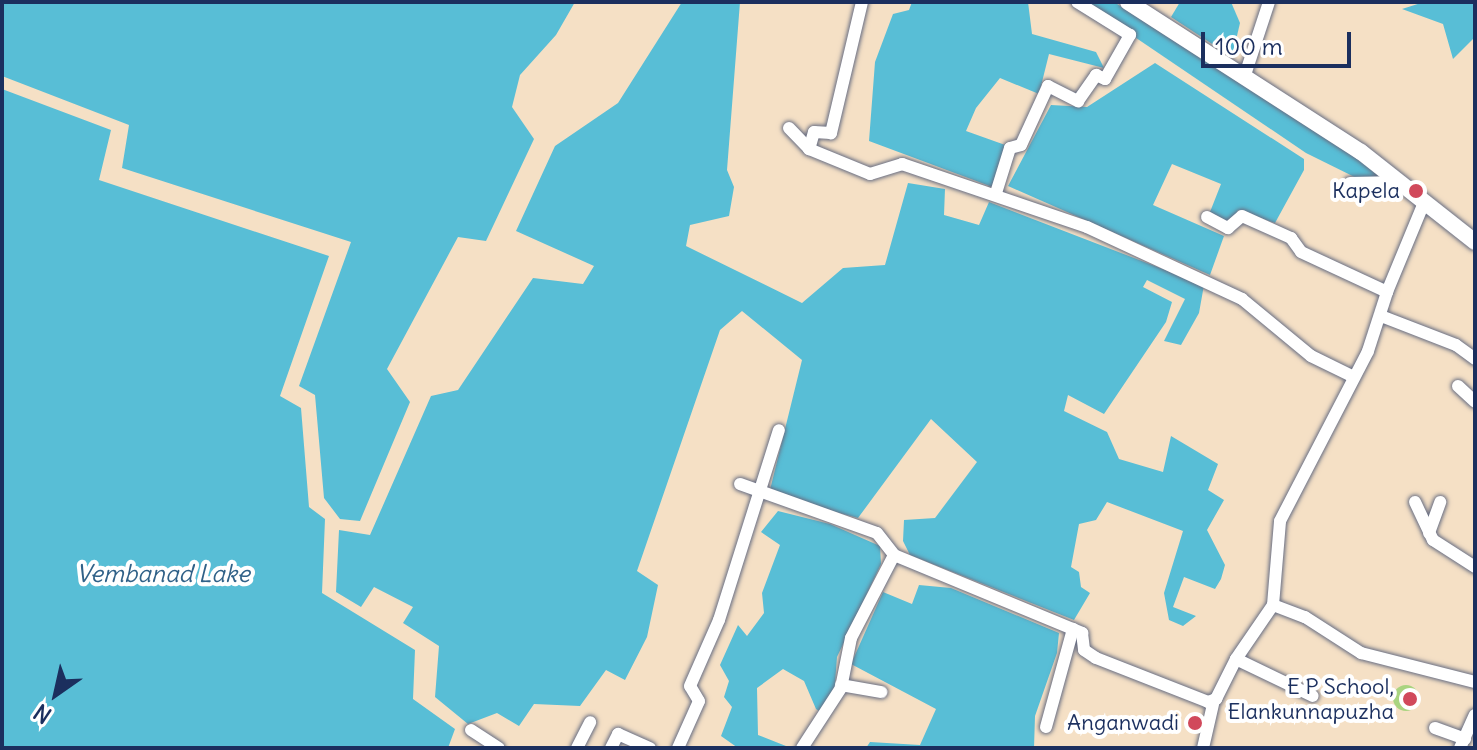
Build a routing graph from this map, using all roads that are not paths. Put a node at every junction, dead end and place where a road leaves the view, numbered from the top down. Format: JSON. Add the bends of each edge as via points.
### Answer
{"nodes":[{"id":1,"x":862,"y":2,"type":"edge"},
{"id":2,"x":1077,"y":2,"type":"edge"},
{"id":3,"x":1128,"y":2,"type":"edge"},
{"id":4,"x":1269,"y":2,"type":"edge"},
{"id":5,"x":1244,"y":78,"type":"junction"},
{"id":6,"x":789,"y":128,"type":"dead end"},
{"id":7,"x":809,"y":149,"type":"junction"},
{"id":8,"x":1401,"y":182,"type":"junction"},
{"id":9,"x":1350,"y":183,"type":"dead end"},
{"id":10,"x":996,"y":193,"type":"junction"},
{"id":11,"x":1423,"y":205,"type":"junction"},
{"id":12,"x":1207,"y":217,"type":"dead end"},
{"id":13,"x":1475,"y":242,"type":"edge"},
{"id":14,"x":1387,"y":292,"type":"junction"},
{"id":15,"x":1381,"y":316,"type":"junction"},
{"id":16,"x":1475,"y":359,"type":"edge"},
{"id":17,"x":1354,"y":377,"type":"junction"},
{"id":18,"x":1458,"y":386,"type":"dead end"},
{"id":19,"x":1475,"y":402,"type":"edge"},
{"id":20,"x":779,"y":430,"type":"dead end"},
{"id":21,"x":740,"y":484,"type":"dead end"},
{"id":22,"x":763,"y":492,"type":"junction"},
{"id":23,"x":1415,"y":502,"type":"dead end"},
{"id":24,"x":1440,"y":502,"type":"dead end"},
{"id":25,"x":1429,"y":533,"type":"junction"},
{"id":26,"x":894,"y":555,"type":"junction"},
{"id":27,"x":1475,"y":567,"type":"edge"},
{"id":28,"x":1273,"y":605,"type":"junction"},
{"id":29,"x":1073,"y":629,"type":"junction"},
{"id":30,"x":1236,"y":659,"type":"junction"},
{"id":31,"x":1475,"y":682,"type":"edge"},
{"id":32,"x":841,"y":685,"type":"junction"},
{"id":33,"x":881,"y":692,"type":"dead end"},
{"id":34,"x":1313,"y":696,"type":"dead end"},
{"id":35,"x":1214,"y":700,"type":"junction"},
{"id":36,"x":1475,"y":715,"type":"edge"},
{"id":37,"x":590,"y":722,"type":"dead end"},
{"id":38,"x":1046,"y":727,"type":"dead end"},
{"id":39,"x":1435,"y":728,"type":"dead end"},
{"id":40,"x":471,"y":730,"type":"dead end"},
{"id":41,"x":1462,"y":744,"type":"edge"},
{"id":42,"x":499,"y":748,"type":"edge"},
{"id":43,"x":577,"y":748,"type":"edge"},
{"id":44,"x":611,"y":748,"type":"edge"},
{"id":45,"x":650,"y":748,"type":"edge"},
{"id":46,"x":678,"y":748,"type":"edge"},
{"id":47,"x":802,"y":748,"type":"edge"},
{"id":48,"x":1203,"y":748,"type":"edge"}],
"edges":[{"from":1,"to":7,"type":"street","via":[[831,133],[814,132]]},
{"from":2,"to":10,"type":"street","via":[[1130,35],[1105,79],[1096,75],[1078,101],[1048,86],[1021,145],[1010,148]]},
{"from":3,"to":5,"type":"street"},
{"from":4,"to":5,"type":"street"},
{"from":5,"to":8,"type":"street"},
{"from":6,"to":7,"type":"street"},
{"from":7,"to":10,"type":"street","via":[[870,174],[902,164]]},
{"from":8,"to":9,"type":"street"},
{"from":8,"to":11,"type":"street"},
{"from":10,"to":17,"type":"street","via":[[1087,227],[1242,299],[1311,356]]},
{"from":11,"to":13,"type":"street"},
{"from":11,"to":14,"type":"street"},
{"from":12,"to":14,"type":"street","via":[[1228,228],[1242,216],[1291,238],[1301,252]]},
{"from":14,"to":15,"type":"street"},
{"from":15,"to":16,"type":"street","via":[[1456,345]]},
{"from":15,"to":17,"type":"street"},
{"from":17,"to":28,"type":"street","via":[[1280,521]]},
{"from":18,"to":19,"type":"street"},
{"from":20,"to":22,"type":"street"},
{"from":21,"to":22,"type":"street"},
{"from":22,"to":26,"type":"street","via":[[877,533]]},
{"from":22,"to":46,"type":"street","via":[[690,686],[699,701]]},
{"from":23,"to":25,"type":"street"},
{"from":24,"to":25,"type":"street"},
{"from":25,"to":27,"type":"street"},
{"from":26,"to":29,"type":"street"},
{"from":26,"to":32,"type":"street","via":[[851,638]]},
{"from":28,"to":30,"type":"street"},
{"from":28,"to":31,"type":"street","via":[[1305,617],[1361,653]]},
{"from":29,"to":35,"type":"street","via":[[1082,633],[1084,650],[1096,658]]},
{"from":29,"to":38,"type":"street"},
{"from":30,"to":34,"type":"street"},
{"from":30,"to":35,"type":"street"},
{"from":32,"to":33,"type":"street"},
{"from":32,"to":47,"type":"street"},
{"from":35,"to":48,"type":"street"},
{"from":36,"to":41,"type":"street"},
{"from":37,"to":43,"type":"street"},
{"from":39,"to":41,"type":"street"},
{"from":40,"to":42,"type":"street"},
{"from":44,"to":45,"type":"street","via":[[618,734]]}]}
